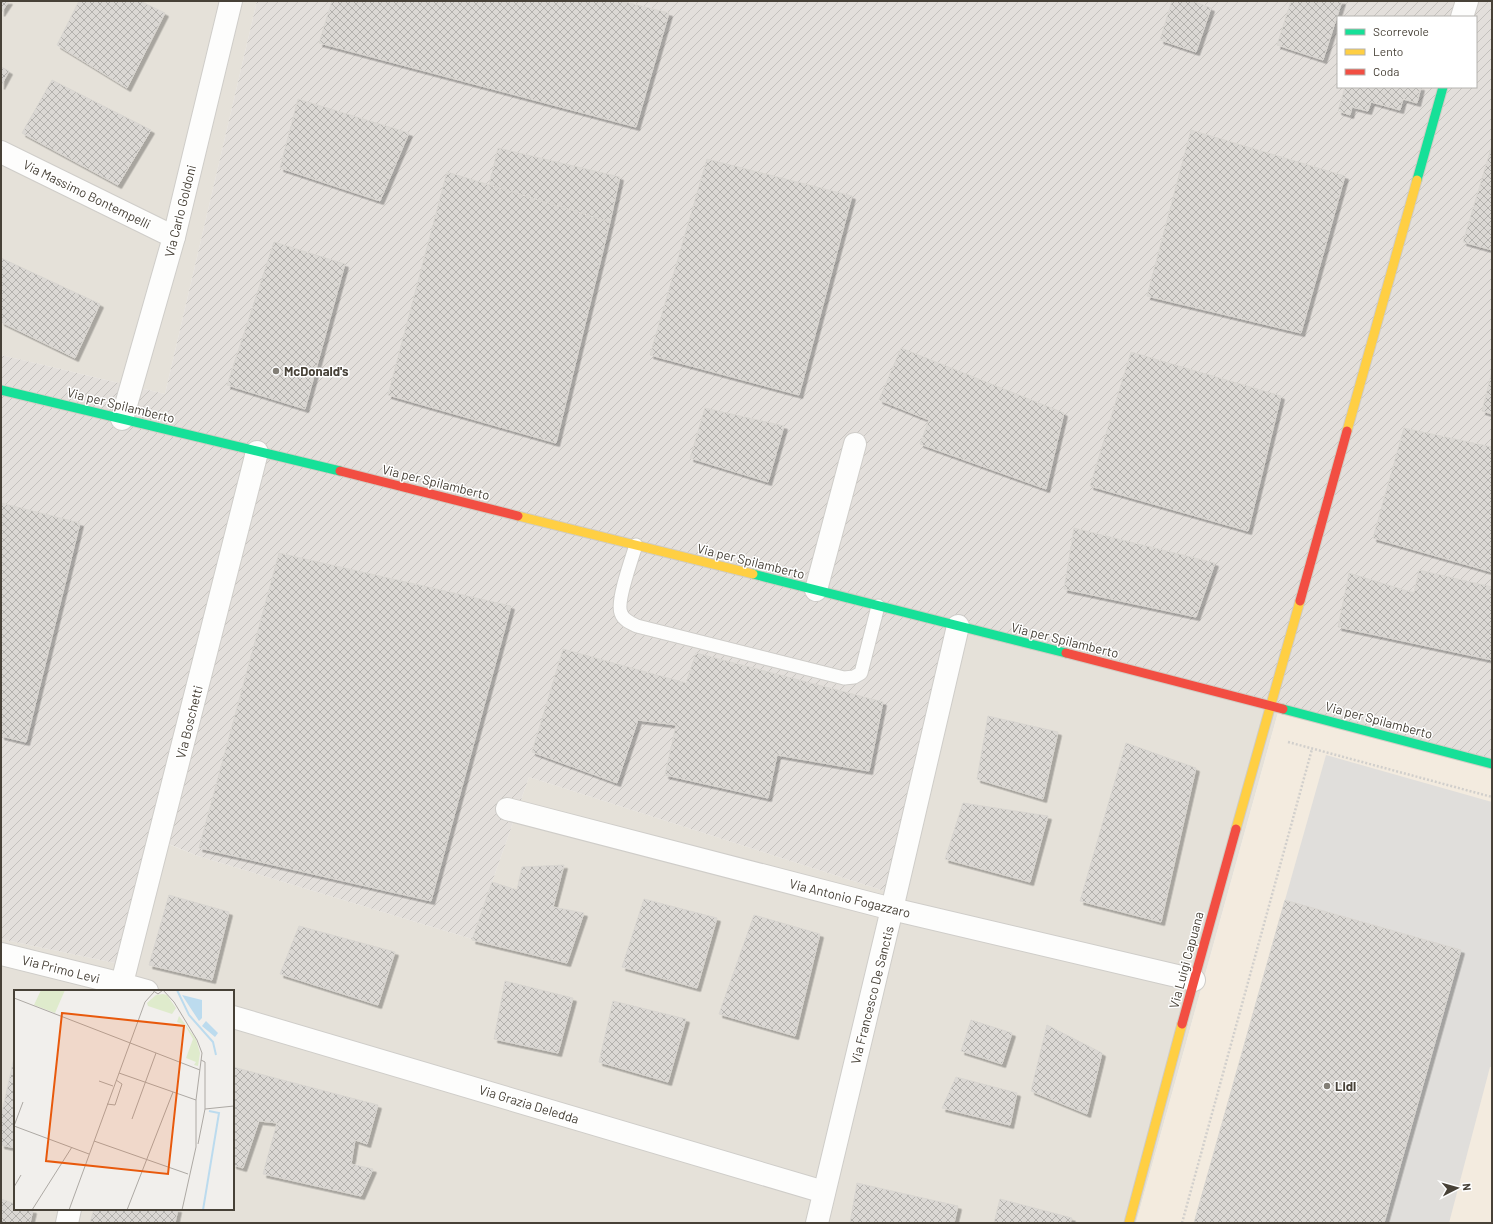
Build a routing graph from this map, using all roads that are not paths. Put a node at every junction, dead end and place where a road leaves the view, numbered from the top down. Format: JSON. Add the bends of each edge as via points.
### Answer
{"nodes":[{"id":1,"x":231,"y":1,"type":"edge"},
{"id":2,"x":1466,"y":1,"type":"edge"},
{"id":3,"x":1462,"y":16,"type":"edge"},
{"id":4,"x":1443,"y":88,"type":"edge"},
{"id":5,"x":1,"y":152,"type":"edge"},
{"id":6,"x":174,"y":237,"type":"junction"},
{"id":7,"x":1,"y":390,"type":"edge"},
{"id":8,"x":122,"y":419,"type":"junction"},
{"id":9,"x":855,"y":444,"type":"dead end"},
{"id":10,"x":257,"y":452,"type":"junction"},
{"id":11,"x":636,"y":545,"type":"junction"},
{"id":12,"x":816,"y":590,"type":"junction"},
{"id":13,"x":878,"y":606,"type":"junction"},
{"id":14,"x":958,"y":626,"type":"junction"},
{"id":15,"x":1271,"y":705,"type":"junction"},
{"id":16,"x":1492,"y":764,"type":"edge"},
{"id":17,"x":507,"y":809,"type":"dead end"},
{"id":18,"x":892,"y":909,"type":"junction"},
{"id":19,"x":1,"y":954,"type":"edge"},
{"id":20,"x":1194,"y":980,"type":"junction"},
{"id":21,"x":121,"y":987,"type":"edge"},
{"id":22,"x":140,"y":990,"type":"edge"},
{"id":23,"x":234,"y":1017,"type":"edge"},
{"id":24,"x":824,"y":1192,"type":"junction"},
{"id":25,"x":70,"y":1210,"type":"edge"},
{"id":26,"x":67,"y":1223,"type":"edge"},
{"id":27,"x":816,"y":1223,"type":"edge"},
{"id":28,"x":1128,"y":1223,"type":"edge"}],
"edges":[{"from":1,"to":6,"type":"street","name":"Via Carlo Goldoni"},
{"from":2,"to":3,"type":"street"},
{"from":4,"to":15,"type":"main road","name":"Via Luigi Capuana"},
{"from":5,"to":6,"type":"street","name":"Via Massimo Bontempelli"},
{"from":6,"to":8,"type":"street","name":"Via Carlo Goldoni"},
{"from":7,"to":8,"type":"main road","name":"Via per Spilamberto"},
{"from":8,"to":10,"type":"main road","name":"Via per Spilamberto"},
{"from":9,"to":12,"type":"street"},
{"from":10,"to":11,"type":"main road","name":"Via per Spilamberto"},
{"from":10,"to":21,"type":"street","name":"Via Boschetti"},
{"from":11,"to":12,"type":"main road","name":"Via per Spilamberto"},
{"from":11,"to":13,"type":"lane","via":[[621,596],[620,612],[626,620],[637,626],[844,678],[854,677],[861,672]]},
{"from":12,"to":13,"type":"main road","name":"Via per Spilamberto"},
{"from":13,"to":14,"type":"main road","name":"Via per Spilamberto"},
{"from":14,"to":15,"type":"main road","name":"Via per Spilamberto"},
{"from":14,"to":18,"type":"street","name":"Via Francesco De Sanctis"},
{"from":15,"to":16,"type":"main road","name":"Via per Spilamberto"},
{"from":15,"to":20,"type":"main road","name":"Via Luigi Capuana"},
{"from":17,"to":18,"type":"street","name":"Via Antonio Fogazzaro"},
{"from":18,"to":20,"type":"street","name":"Via Antonio Fogazzaro"},
{"from":18,"to":24,"type":"street","name":"Via Francesco De Sanctis"},
{"from":19,"to":21,"type":"street","name":"Via Primo Levi"},
{"from":20,"to":28,"type":"main road","name":"Via Luigi Capuana"},
{"from":21,"to":22,"type":"street"},
{"from":23,"to":24,"type":"street","name":"Via Grazia Deledda"},
{"from":24,"to":27,"type":"street","name":"Via Francesco De Sanctis"},
{"from":25,"to":26,"type":"street"}]}
